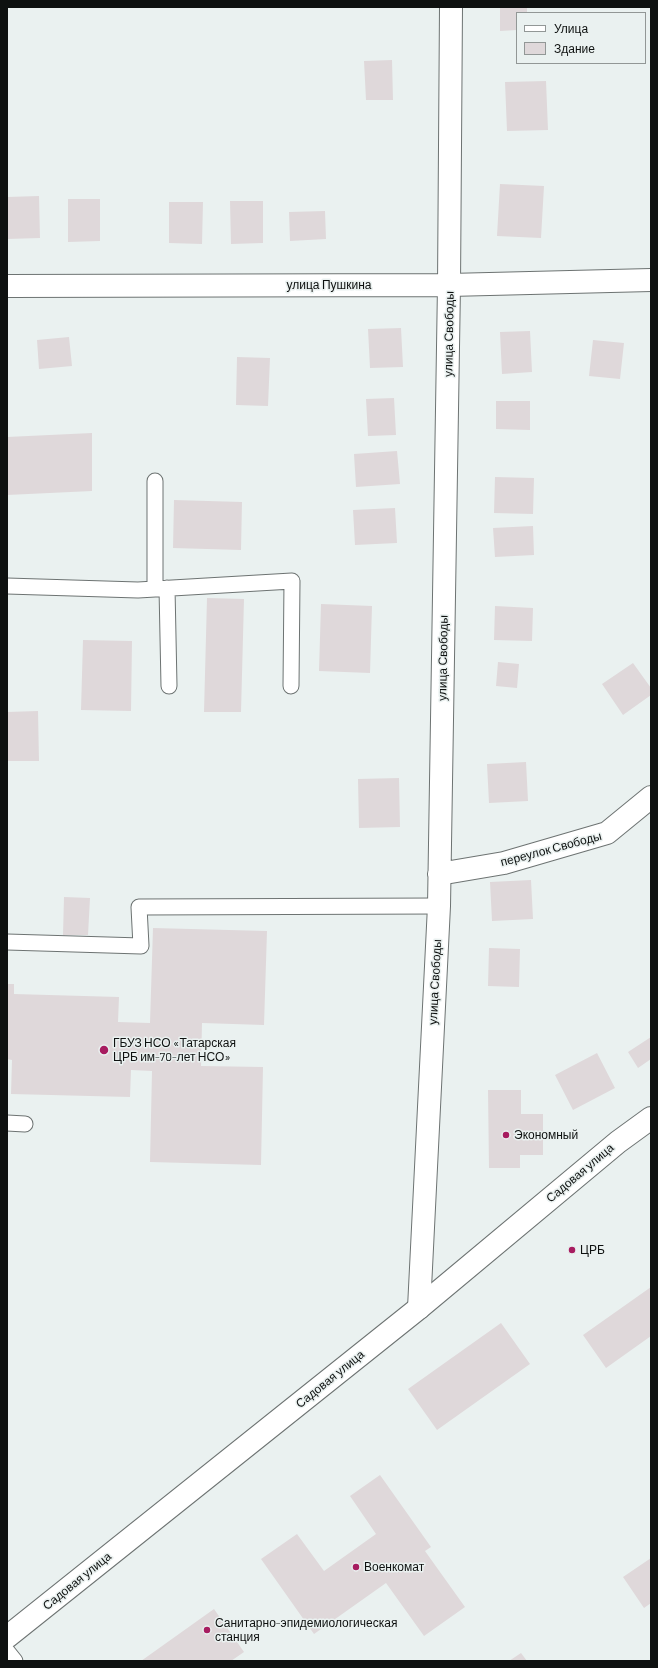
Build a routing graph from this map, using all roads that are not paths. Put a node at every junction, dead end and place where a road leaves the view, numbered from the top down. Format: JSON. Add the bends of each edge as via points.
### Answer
{"nodes":[{"id":1,"x":451,"y":7,"type":"edge"},
{"id":2,"x":651,"y":280,"type":"edge"},
{"id":3,"x":449,"y":285,"type":"junction"},
{"id":4,"x":7,"y":286,"type":"edge"},
{"id":5,"x":155,"y":481,"type":"dead end"},
{"id":6,"x":7,"y":586,"type":"edge"},
{"id":7,"x":161,"y":588,"type":"junction"},
{"id":8,"x":169,"y":686,"type":"dead end"},
{"id":9,"x":291,"y":686,"type":"dead end"},
{"id":10,"x":651,"y":797,"type":"edge"},
{"id":11,"x":439,"y":874,"type":"junction"},
{"id":12,"x":439,"y":906,"type":"junction"},
{"id":13,"x":7,"y":942,"type":"edge"},
{"id":14,"x":651,"y":1118,"type":"edge"},
{"id":15,"x":7,"y":1123,"type":"edge"},
{"id":16,"x":25,"y":1124,"type":"dead end"},
{"id":17,"x":419,"y":1308,"type":"junction"},
{"id":18,"x":7,"y":1637,"type":"edge"},
{"id":19,"x":7,"y":1651,"type":"edge"},
{"id":20,"x":15,"y":1661,"type":"edge"}],
"edges":[{"from":1,"to":3,"type":"street","name":"улица Свободы"},
{"from":2,"to":3,"type":"street","name":"улица Пушкина"},
{"from":3,"to":4,"type":"street","name":"улица Пушкина"},
{"from":3,"to":11,"type":"street","name":"улица Свободы"},
{"from":5,"to":7,"type":"lane"},
{"from":6,"to":7,"type":"lane","via":[[138,590]]},
{"from":7,"to":8,"type":"lane"},
{"from":7,"to":9,"type":"lane","via":[[292,581]]},
{"from":10,"to":11,"type":"street","name":"переулок Свободы","via":[[607,833],[504,863]]},
{"from":11,"to":12,"type":"street","name":"улица Свободы"},
{"from":12,"to":13,"type":"lane","via":[[139,907],[141,946]]},
{"from":12,"to":17,"type":"street","name":"улица Свободы"},
{"from":14,"to":17,"type":"street","name":"Садовая улица","via":[[618,1142]]},
{"from":15,"to":16,"type":"lane"},
{"from":17,"to":18,"type":"street","name":"Садовая улица"},
{"from":19,"to":20,"type":"lane"}]}
